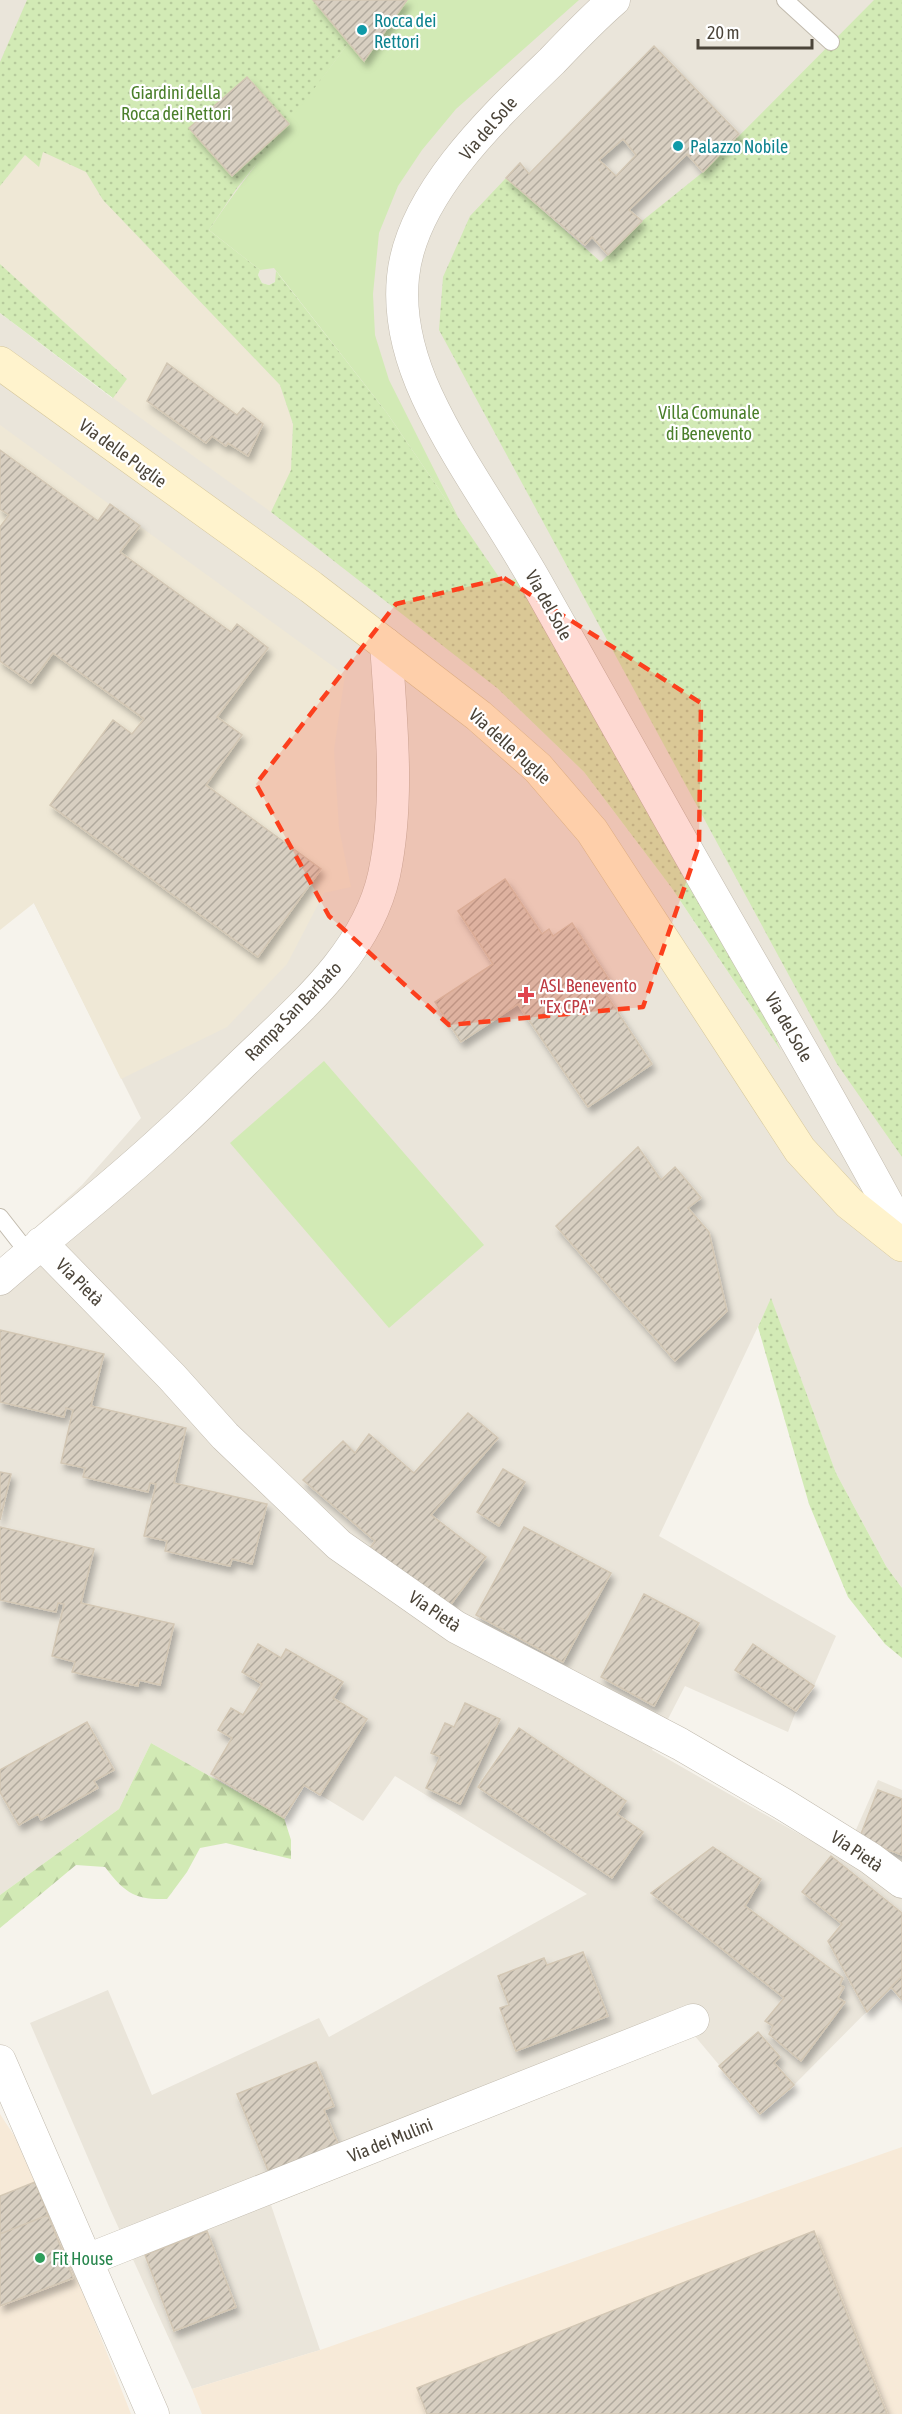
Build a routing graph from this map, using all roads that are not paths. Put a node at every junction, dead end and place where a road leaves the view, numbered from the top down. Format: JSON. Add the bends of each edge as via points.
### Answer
{"nodes":[{"id":1,"x":614,"y":0,"type":"edge"},
{"id":2,"x":785,"y":0,"type":"edge"},
{"id":3,"x":831,"y":42,"type":"dead end"},
{"id":4,"x":0,"y":363,"type":"edge"},
{"id":5,"x":386,"y":644,"type":"junction"},
{"id":6,"x":0,"y":1217,"type":"edge"},
{"id":7,"x":902,"y":1232,"type":"edge"},
{"id":8,"x":902,"y":1245,"type":"edge"},
{"id":9,"x":35,"y":1248,"type":"junction"},
{"id":10,"x":0,"y":1279,"type":"edge"},
{"id":11,"x":902,"y":1882,"type":"edge"},
{"id":12,"x":693,"y":2020,"type":"dead end"},
{"id":13,"x":0,"y":2061,"type":"edge"},
{"id":14,"x":87,"y":2260,"type":"junction"},
{"id":15,"x":153,"y":2414,"type":"edge"}],
"edges":[{"from":1,"to":7,"type":"street","name":"Via del Sole","via":[[503,109],[441,183],[416,225],[403,273],[402,311],[408,342],[426,394],[459,455],[525,562],[846,1125]]},
{"from":2,"to":3,"type":"lane"},
{"from":4,"to":5,"type":"street","name":"Via delle Puglie"},
{"from":5,"to":8,"type":"street","name":"Via delle Puglie","via":[[538,768],[592,831],[800,1149],[849,1203]]},
{"from":5,"to":9,"type":"street","name":"Rampa San Barbato","via":[[392,722],[390,829],[383,877],[369,918],[335,971],[272,1035],[168,1136]]},
{"from":6,"to":9,"type":"lane"},
{"from":9,"to":10,"type":"street","name":"Rampa San Barbato"},
{"from":9,"to":11,"type":"street","name":"Via Pietà","via":[[172,1377],[225,1436],[339,1545],[456,1627],[680,1744],[870,1858]]},
{"from":12,"to":14,"type":"street","name":"Via dei Mulini"},
{"from":13,"to":14,"type":"street"},
{"from":14,"to":15,"type":"street"}]}
